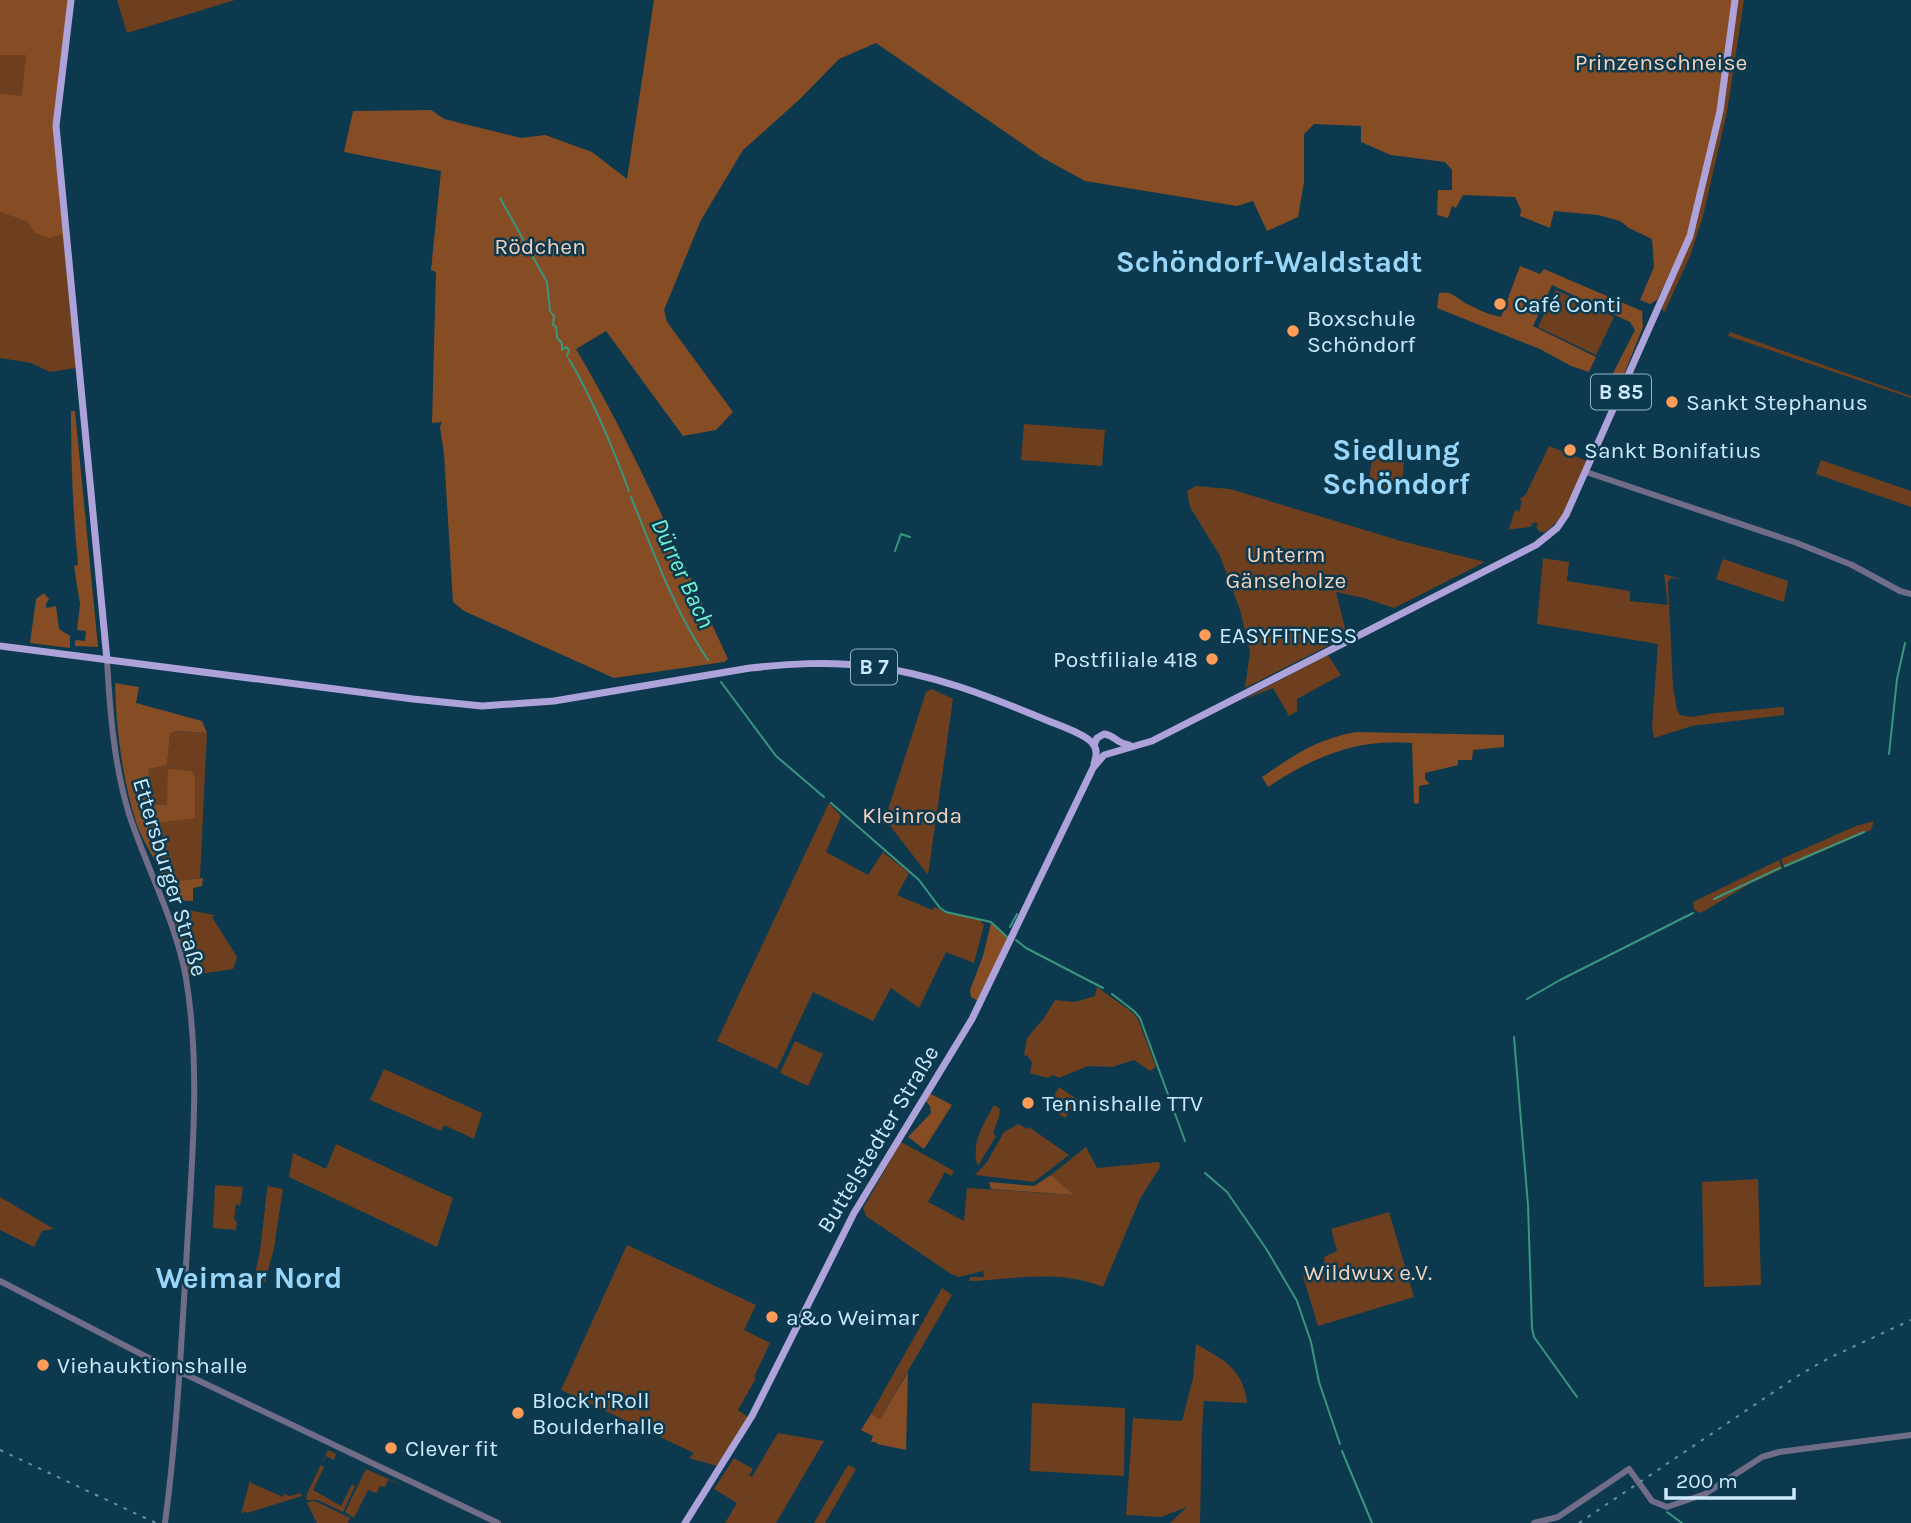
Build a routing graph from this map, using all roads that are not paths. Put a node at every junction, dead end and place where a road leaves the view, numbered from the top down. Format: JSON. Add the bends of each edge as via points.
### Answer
{"nodes":[{"id":1,"x":71,"y":0,"type":"edge"},
{"id":2,"x":1735,"y":0,"type":"edge"},
{"id":3,"x":1586,"y":472,"type":"junction"},
{"id":4,"x":1908,"y":593,"type":"edge"},
{"id":5,"x":0,"y":646,"type":"edge"},
{"id":6,"x":107,"y":660,"type":"junction"},
{"id":7,"x":1072,"y":731,"type":"junction"},
{"id":8,"x":1099,"y":736,"type":"junction"},
{"id":9,"x":1115,"y":741,"type":"junction"},
{"id":10,"x":1136,"y":746,"type":"junction"},
{"id":11,"x":1098,"y":750,"type":"junction"},
{"id":12,"x":1113,"y":752,"type":"junction"},
{"id":13,"x":0,"y":1281,"type":"edge"},
{"id":14,"x":181,"y":1373,"type":"junction"},
{"id":15,"x":1911,"y":1435,"type":"edge"},
{"id":16,"x":165,"y":1523,"type":"edge"},
{"id":17,"x":498,"y":1523,"type":"edge"},
{"id":18,"x":685,"y":1523,"type":"edge"},
{"id":19,"x":1534,"y":1523,"type":"edge"}],
"edges":[{"from":1,"to":6,"type":"main road","via":[[56,126]]},
{"from":2,"to":3,"type":"main road","number":"B 85","via":[[1720,111],[1685,249]]},
{"from":3,"to":4,"type":"street","via":[[1830,555]]},
{"from":3,"to":10,"type":"main road","number":"B 85","via":[[1561,523],[1536,545]]},
{"from":5,"to":6,"type":"main road","number":"B 7"},
{"from":6,"to":7,"type":"main road","number":"B 7","via":[[482,706],[554,701],[750,668],[854,664],[954,684]]},
{"from":6,"to":14,"type":"street","name":"Ettersburger Straße","via":[[114,737],[129,814],[182,962],[192,1027],[196,1095]]},
{"from":7,"to":8,"type":"main road","number":"B 7"},
{"from":7,"to":11,"type":"main road","number":"B 7"},
{"from":8,"to":9,"type":"main road","via":[[1107,734]]},
{"from":8,"to":11,"type":"main road","name":"Buttelstedter Straße"},
{"from":9,"to":10,"type":"main road"},
{"from":9,"to":12,"type":"main road"},
{"from":10,"to":12,"type":"main road","number":"B 85"},
{"from":11,"to":12,"type":"main road"},
{"from":11,"to":18,"type":"main road","name":"Buttelstedter Straße","via":[[972,1019],[853,1213],[752,1416]]},
{"from":13,"to":14,"type":"street"},
{"from":14,"to":16,"type":"street","name":"Ettersburger Straße"},
{"from":14,"to":17,"type":"street"},
{"from":15,"to":19,"type":"street","via":[[1762,1457],[1714,1490],[1667,1507],[1652,1501],[1629,1469],[1558,1517]]}]}
